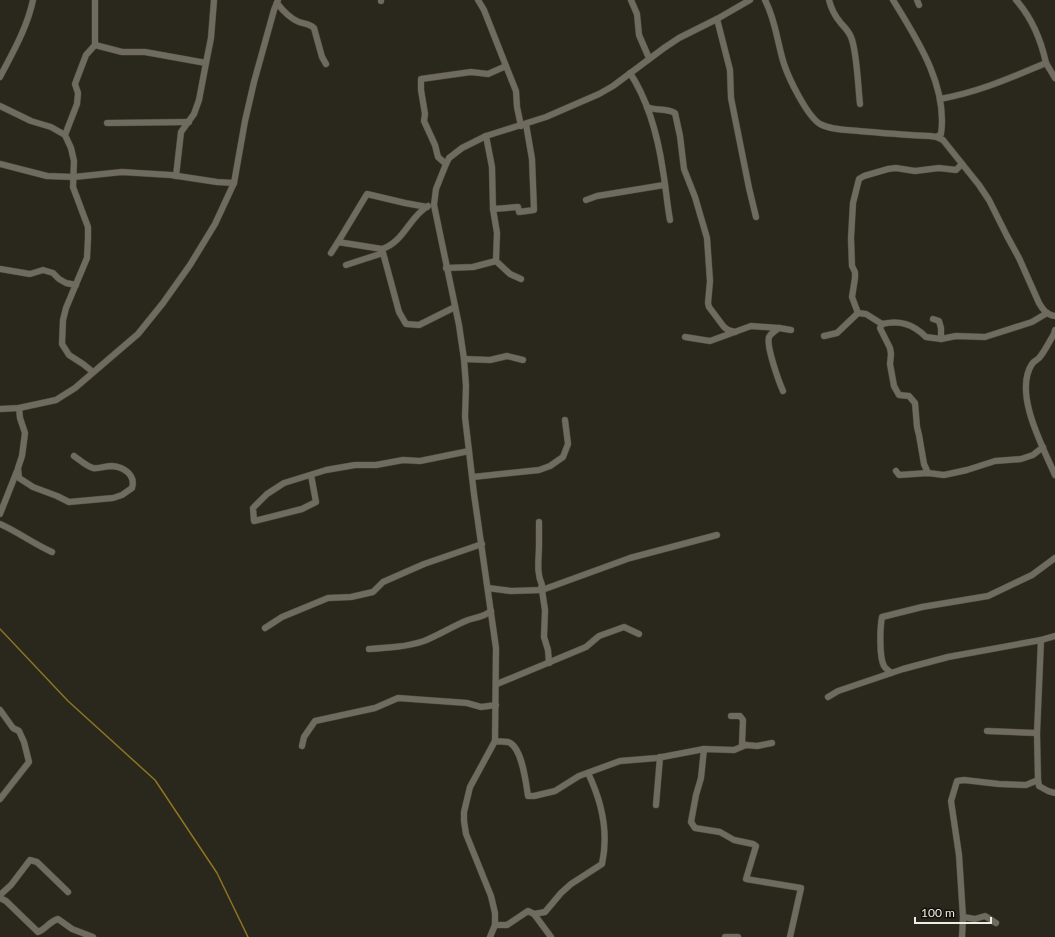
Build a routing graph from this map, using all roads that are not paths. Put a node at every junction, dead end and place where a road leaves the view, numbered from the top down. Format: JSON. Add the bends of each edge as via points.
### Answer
{"nodes":[{"id":1,"x":33,"y":0,"type":"edge"},
{"id":2,"x":96,"y":0,"type":"edge"},
{"id":3,"x":214,"y":0,"type":"edge"},
{"id":4,"x":478,"y":0,"type":"edge"},
{"id":5,"x":631,"y":0,"type":"edge"},
{"id":6,"x":750,"y":0,"type":"edge"},
{"id":7,"x":765,"y":0,"type":"edge"},
{"id":8,"x":829,"y":0,"type":"edge"},
{"id":9,"x":893,"y":0,"type":"edge"},
{"id":10,"x":278,"y":1,"type":"edge"},
{"id":11,"x":1019,"y":1,"type":"edge"},
{"id":12,"x":717,"y":20,"type":"junction"},
{"id":13,"x":95,"y":45,"type":"junction"},
{"id":14,"x":649,"y":58,"type":"junction"},
{"id":15,"x":206,"y":63,"type":"junction"},
{"id":16,"x":1046,"y":63,"type":"junction"},
{"id":17,"x":326,"y":64,"type":"dead end"},
{"id":18,"x":506,"y":66,"type":"junction"},
{"id":19,"x":630,"y":73,"type":"junction"},
{"id":20,"x":0,"y":77,"type":"edge"},
{"id":21,"x":1055,"y":78,"type":"edge"},
{"id":22,"x":940,"y":99,"type":"junction"},
{"id":23,"x":860,"y":104,"type":"dead end"},
{"id":24,"x":0,"y":106,"type":"edge"},
{"id":25,"x":647,"y":108,"type":"junction"},
{"id":26,"x":189,"y":122,"type":"junction"},
{"id":27,"x":106,"y":123,"type":"dead end"},
{"id":28,"x":523,"y":125,"type":"junction"},
{"id":29,"x":65,"y":135,"type":"junction"},
{"id":30,"x":486,"y":136,"type":"junction"},
{"id":31,"x":937,"y":137,"type":"junction"},
{"id":32,"x":0,"y":164,"type":"edge"},
{"id":33,"x":446,"y":164,"type":"junction"},
{"id":34,"x":962,"y":164,"type":"junction"},
{"id":35,"x":176,"y":176,"type":"junction"},
{"id":36,"x":74,"y":177,"type":"junction"},
{"id":37,"x":234,"y":183,"type":"junction"},
{"id":38,"x":664,"y":185,"type":"junction"},
{"id":39,"x":586,"y":200,"type":"dead end"},
{"id":40,"x":434,"y":205,"type":"junction"},
{"id":41,"x":427,"y":207,"type":"junction"},
{"id":42,"x":492,"y":209,"type":"junction"},
{"id":43,"x":756,"y":217,"type":"dead end"},
{"id":44,"x":670,"y":220,"type":"dead end"},
{"id":45,"x":338,"y":242,"type":"junction"},
{"id":46,"x":382,"y":249,"type":"junction"},
{"id":47,"x":331,"y":253,"type":"dead end"},
{"id":48,"x":496,"y":261,"type":"junction"},
{"id":49,"x":346,"y":265,"type":"dead end"},
{"id":50,"x":446,"y":268,"type":"junction"},
{"id":51,"x":0,"y":269,"type":"edge"},
{"id":52,"x":521,"y":279,"type":"dead end"},
{"id":53,"x":76,"y":285,"type":"junction"},
{"id":54,"x":455,"y":307,"type":"junction"},
{"id":55,"x":858,"y":313,"type":"junction"},
{"id":56,"x":1047,"y":313,"type":"junction"},
{"id":57,"x":1055,"y":316,"type":"edge"},
{"id":58,"x":933,"y":318,"type":"dead end"},
{"id":59,"x":882,"y":324,"type":"junction"},
{"id":60,"x":778,"y":328,"type":"junction"},
{"id":61,"x":791,"y":330,"type":"dead end"},
{"id":62,"x":1055,"y":330,"type":"edge"},
{"id":63,"x":735,"y":332,"type":"junction"},
{"id":64,"x":824,"y":336,"type":"dead end"},
{"id":65,"x":685,"y":337,"type":"dead end"},
{"id":66,"x":941,"y":338,"type":"junction"},
{"id":67,"x":464,"y":359,"type":"junction"},
{"id":68,"x":523,"y":360,"type":"dead end"},
{"id":69,"x":92,"y":372,"type":"junction"},
{"id":70,"x":783,"y":391,"type":"dead end"},
{"id":71,"x":19,"y":408,"type":"junction"},
{"id":72,"x":0,"y":409,"type":"edge"},
{"id":73,"x":565,"y":420,"type":"dead end"},
{"id":74,"x":1043,"y":447,"type":"junction"},
{"id":75,"x":469,"y":451,"type":"junction"},
{"id":76,"x":74,"y":456,"type":"dead end"},
{"id":77,"x":18,"y":468,"type":"junction"},
{"id":78,"x":896,"y":471,"type":"dead end"},
{"id":79,"x":928,"y":472,"type":"junction"},
{"id":80,"x":311,"y":475,"type":"junction"},
{"id":81,"x":1055,"y":475,"type":"edge"},
{"id":82,"x":473,"y":477,"type":"junction"},
{"id":83,"x":0,"y":514,"type":"edge"},
{"id":84,"x":539,"y":522,"type":"dead end"},
{"id":85,"x":0,"y":524,"type":"edge"},
{"id":86,"x":717,"y":535,"type":"dead end"},
{"id":87,"x":482,"y":544,"type":"junction"},
{"id":88,"x":52,"y":552,"type":"dead end"},
{"id":89,"x":1055,"y":558,"type":"edge"},
{"id":90,"x":488,"y":588,"type":"junction"},
{"id":91,"x":541,"y":590,"type":"junction"},
{"id":92,"x":491,"y":611,"type":"junction"},
{"id":93,"x":265,"y":628,"type":"dead end"},
{"id":94,"x":639,"y":634,"type":"dead end"},
{"id":95,"x":1055,"y":636,"type":"edge"},
{"id":96,"x":1041,"y":640,"type":"junction"},
{"id":97,"x":369,"y":650,"type":"dead end"},
{"id":98,"x":549,"y":663,"type":"junction"},
{"id":99,"x":891,"y":673,"type":"junction"},
{"id":100,"x":497,"y":684,"type":"junction"},
{"id":101,"x":828,"y":697,"type":"dead end"},
{"id":102,"x":496,"y":705,"type":"junction"},
{"id":103,"x":0,"y":710,"type":"edge"},
{"id":104,"x":731,"y":716,"type":"dead end"},
{"id":105,"x":987,"y":731,"type":"dead end"},
{"id":106,"x":1037,"y":733,"type":"junction"},
{"id":107,"x":495,"y":741,"type":"junction"},
{"id":108,"x":772,"y":743,"type":"dead end"},
{"id":109,"x":746,"y":745,"type":"junction"},
{"id":110,"x":302,"y":746,"type":"dead end"},
{"id":111,"x":704,"y":749,"type":"junction"},
{"id":112,"x":660,"y":757,"type":"junction"},
{"id":113,"x":588,"y":773,"type":"junction"},
{"id":114,"x":1038,"y":780,"type":"junction"},
{"id":115,"x":1055,"y":793,"type":"edge"},
{"id":116,"x":0,"y":799,"type":"edge"},
{"id":117,"x":656,"y":804,"type":"dead end"},
{"id":118,"x":68,"y":892,"type":"dead end"},
{"id":119,"x":0,"y":896,"type":"edge"},
{"id":120,"x":534,"y":914,"type":"junction"},
{"id":121,"x":963,"y":917,"type":"junction"},
{"id":122,"x":996,"y":923,"type":"dead end"},
{"id":123,"x":495,"y":925,"type":"junction"},
{"id":124,"x":93,"y":937,"type":"edge"},
{"id":125,"x":490,"y":937,"type":"edge"},
{"id":126,"x":551,"y":937,"type":"edge"},
{"id":127,"x":724,"y":937,"type":"edge"},
{"id":128,"x":738,"y":937,"type":"edge"},
{"id":129,"x":790,"y":937,"type":"edge"},
{"id":130,"x":962,"y":937,"type":"edge"}],
"edges":[{"from":1,"to":20,"type":"street","via":[[30,16],[18,44]]},
{"from":2,"to":13,"type":"street"},
{"from":3,"to":15,"type":"street"},
{"from":4,"to":18,"type":"street"},
{"from":5,"to":14,"type":"street","via":[[637,14],[639,34]]},
{"from":6,"to":12,"type":"street"},
{"from":7,"to":31,"type":"street","via":[[774,19],[788,78],[820,124],[841,129]]},
{"from":8,"to":23,"type":"street","via":[[840,23],[848,29],[852,39]]},
{"from":9,"to":22,"type":"street","via":[[921,49],[940,93]]},
{"from":10,"to":17,"type":"street","via":[[284,13],[314,28]]},
{"from":10,"to":37,"type":"street","via":[[244,121]]},
{"from":11,"to":16,"type":"street","via":[[1042,44]]},
{"from":12,"to":14,"type":"street","via":[[679,38]]},
{"from":12,"to":43,"type":"street","via":[[730,70],[731,98]]},
{"from":13,"to":15,"type":"street","via":[[122,52],[145,52]]},
{"from":13,"to":29,"type":"street","via":[[86,55],[75,84],[78,93],[77,104]]},
{"from":14,"to":19,"type":"street"},
{"from":15,"to":26,"type":"street","via":[[199,100]]},
{"from":16,"to":21,"type":"street"},
{"from":16,"to":22,"type":"street","via":[[994,85]]},
{"from":18,"to":28,"type":"street","via":[[516,91],[517,107]]},
{"from":18,"to":33,"type":"street","via":[[488,74],[471,72],[421,79],[424,121],[438,157]]},
{"from":19,"to":25,"type":"street"},
{"from":19,"to":28,"type":"street","via":[[599,94]]},
{"from":22,"to":31,"type":"street","via":[[942,129]]},
{"from":24,"to":29,"type":"street","via":[[31,121],[51,126]]},
{"from":25,"to":38,"type":"street","via":[[657,136]]},
{"from":25,"to":63,"type":"street","via":[[670,110],[674,113],[684,169],[707,238],[710,281],[708,307],[724,327]]},
{"from":26,"to":27,"type":"street"},
{"from":26,"to":35,"type":"street","via":[[181,132]]},
{"from":28,"to":30,"type":"street"},
{"from":28,"to":42,"type":"street","via":[[532,159],[534,210],[519,212],[518,207]]},
{"from":29,"to":36,"type":"street","via":[[74,161]]},
{"from":30,"to":33,"type":"street","via":[[462,148],[449,158]]},
{"from":30,"to":42,"type":"street","via":[[492,167]]},
{"from":31,"to":34,"type":"street","via":[[943,140]]},
{"from":32,"to":36,"type":"street","via":[[39,175]]},
{"from":33,"to":40,"type":"street","via":[[436,189]]},
{"from":34,"to":55,"type":"street","via":[[956,170],[888,169],[859,179],[853,203],[851,238],[852,266],[855,272],[852,297]]},
{"from":34,"to":56,"type":"street","via":[[989,200],[1039,303]]},
{"from":35,"to":36,"type":"street","via":[[122,172]]},
{"from":35,"to":37,"type":"street"},
{"from":36,"to":53,"type":"street","via":[[73,187],[88,227],[87,258]]},
{"from":37,"to":69,"type":"street","via":[[215,224],[163,304],[138,334]]},
{"from":38,"to":39,"type":"street"},
{"from":38,"to":44,"type":"street"},
{"from":40,"to":41,"type":"street"},
{"from":40,"to":50,"type":"street"},
{"from":41,"to":45,"type":"street","via":[[367,194]]},
{"from":41,"to":46,"type":"street","via":[[415,217],[394,243]]},
{"from":42,"to":48,"type":"street","via":[[497,233]]},
{"from":45,"to":46,"type":"street"},
{"from":45,"to":47,"type":"street"},
{"from":46,"to":49,"type":"street","via":[[380,254]]},
{"from":46,"to":54,"type":"street","via":[[399,312],[406,324],[419,325]]},
{"from":48,"to":50,"type":"street","via":[[473,267]]},
{"from":48,"to":52,"type":"street","via":[[510,274]]},
{"from":50,"to":54,"type":"street"},
{"from":51,"to":53,"type":"street","via":[[30,274],[48,271],[59,280]]},
{"from":53,"to":69,"type":"street","via":[[63,320],[62,344],[69,355]]},
{"from":54,"to":67,"type":"street"},
{"from":55,"to":59,"type":"street","via":[[866,314]]},
{"from":55,"to":64,"type":"street","via":[[837,333]]},
{"from":56,"to":57,"type":"street"},
{"from":56,"to":66,"type":"street","via":[[1032,322],[990,336]]},
{"from":58,"to":66,"type":"street","via":[[939,321],[942,328]]},
{"from":59,"to":66,"type":"street","via":[[907,324],[926,337]]},
{"from":59,"to":79,"type":"street","via":[[880,328],[890,348],[894,386],[900,394],[909,396],[915,403],[917,427]]},
{"from":60,"to":61,"type":"street"},
{"from":60,"to":63,"type":"street","via":[[751,326]]},
{"from":60,"to":70,"type":"street","via":[[769,338],[776,376]]},
{"from":62,"to":74,"type":"street","via":[[1039,358],[1032,364],[1025,388]]},
{"from":63,"to":65,"type":"street","via":[[710,341]]},
{"from":67,"to":68,"type":"street","via":[[490,360],[507,356]]},
{"from":67,"to":75,"type":"street","via":[[465,417]]},
{"from":69,"to":71,"type":"street","via":[[75,388],[56,400]]},
{"from":71,"to":72,"type":"street"},
{"from":71,"to":77,"type":"street","via":[[25,441]]},
{"from":73,"to":82,"type":"street","via":[[568,444],[563,457],[550,466],[539,470]]},
{"from":74,"to":79,"type":"street","via":[[1033,455],[995,461],[967,470],[944,475]]},
{"from":74,"to":81,"type":"street"},
{"from":75,"to":80,"type":"street","via":[[420,461],[403,460],[376,465],[355,465]]},
{"from":75,"to":82,"type":"street"},
{"from":76,"to":77,"type":"street","via":[[94,468],[111,466],[130,473],[132,488],[118,497],[70,502],[24,482],[20,478]]},
{"from":77,"to":83,"type":"street"},
{"from":78,"to":79,"type":"street","via":[[899,476]]},
{"from":80,"to":80,"type":"street","via":[[316,502],[302,509],[254,521],[253,508],[267,494],[284,483]]},
{"from":82,"to":87,"type":"street"},
{"from":84,"to":91,"type":"street","via":[[538,571]]},
{"from":85,"to":88,"type":"street"},
{"from":86,"to":91,"type":"street","via":[[630,558]]},
{"from":87,"to":90,"type":"street"},
{"from":87,"to":93,"type":"street","via":[[424,564],[383,582],[373,592],[351,597],[328,598],[282,617]]},
{"from":89,"to":99,"type":"street","via":[[1032,575],[988,596],[922,607],[882,617],[882,660]]},
{"from":90,"to":91,"type":"street","via":[[511,591]]},
{"from":90,"to":92,"type":"street"},
{"from":91,"to":98,"type":"street","via":[[545,610],[544,637]]},
{"from":92,"to":97,"type":"street","via":[[422,641]]},
{"from":92,"to":100,"type":"street"},
{"from":94,"to":98,"type":"street","via":[[624,627],[599,636],[586,648]]},
{"from":95,"to":96,"type":"street"},
{"from":96,"to":99,"type":"street","via":[[948,657]]},
{"from":96,"to":106,"type":"street"},
{"from":98,"to":100,"type":"street"},
{"from":99,"to":101,"type":"street","via":[[838,691]]},
{"from":100,"to":102,"type":"street"},
{"from":102,"to":107,"type":"street"},
{"from":102,"to":110,"type":"street","via":[[481,707],[467,703],[398,698],[375,708],[314,721],[304,737]]},
{"from":103,"to":116,"type":"street","via":[[13,728],[19,731],[29,762]]},
{"from":104,"to":109,"type":"street","via":[[740,716],[743,720],[742,744]]},
{"from":105,"to":106,"type":"street"},
{"from":106,"to":114,"type":"street"},
{"from":107,"to":113,"type":"street","via":[[509,742],[516,748],[522,763],[528,796],[555,791]]},
{"from":107,"to":123,"type":"street","via":[[470,787],[464,821],[466,834],[491,896]]},
{"from":108,"to":109,"type":"street"},
{"from":109,"to":111,"type":"street","via":[[734,750]]},
{"from":111,"to":112,"type":"street"},
{"from":111,"to":129,"type":"street","via":[[701,778],[691,822],[695,828],[720,832],[734,840],[756,846],[746,879],[801,888]]},
{"from":112,"to":113,"type":"street","via":[[620,761]]},
{"from":112,"to":117,"type":"street"},
{"from":113,"to":120,"type":"street","via":[[596,788],[603,817],[606,847],[602,864],[571,884],[545,912]]},
{"from":114,"to":115,"type":"street","via":[[1039,786]]},
{"from":114,"to":121,"type":"street","via":[[1026,785],[957,781],[952,801]]},
{"from":118,"to":119,"type":"street","via":[[37,862],[30,860]]},
{"from":119,"to":124,"type":"street","via":[[38,932],[58,919],[72,929]]},
{"from":120,"to":123,"type":"street","via":[[528,911],[507,924]]},
{"from":120,"to":126,"type":"street"},
{"from":121,"to":122,"type":"street","via":[[975,919],[985,916]]},
{"from":121,"to":130,"type":"street"},
{"from":123,"to":125,"type":"street"},
{"from":127,"to":128,"type":"street"}]}
